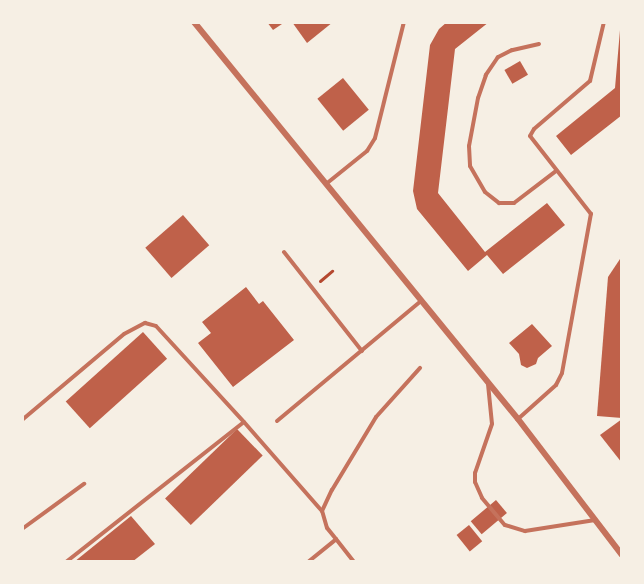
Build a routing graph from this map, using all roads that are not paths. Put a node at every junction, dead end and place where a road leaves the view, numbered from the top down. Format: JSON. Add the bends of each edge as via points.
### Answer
{"nodes":[{"id":1,"x":194,"y":22,"type":"edge"},
{"id":2,"x":404,"y":22,"type":"edge"},
{"id":3,"x":604,"y":22,"type":"edge"},
{"id":4,"x":539,"y":44,"type":"dead end"},
{"id":5,"x":556,"y":171,"type":"junction"},
{"id":6,"x":326,"y":184,"type":"junction"},
{"id":7,"x":284,"y":252,"type":"dead end"},
{"id":8,"x":421,"y":301,"type":"junction"},
{"id":9,"x":362,"y":351,"type":"junction"},
{"id":10,"x":420,"y":368,"type":"dead end"},
{"id":11,"x":488,"y":383,"type":"junction"},
{"id":12,"x":518,"y":419,"type":"junction"},
{"id":13,"x":22,"y":420,"type":"edge"},
{"id":14,"x":278,"y":421,"type":"dead end"},
{"id":15,"x":244,"y":422,"type":"junction"},
{"id":16,"x":84,"y":484,"type":"dead end"},
{"id":17,"x":322,"y":511,"type":"junction"},
{"id":18,"x":595,"y":520,"type":"junction"},
{"id":19,"x":22,"y":529,"type":"edge"},
{"id":20,"x":336,"y":539,"type":"junction"},
{"id":21,"x":621,"y":555,"type":"edge"},
{"id":22,"x":66,"y":561,"type":"edge"},
{"id":23,"x":308,"y":561,"type":"edge"},
{"id":24,"x":354,"y":561,"type":"edge"}],
"edges":[{"from":1,"to":6,"type":"street"},
{"from":2,"to":6,"type":"lane","via":[[375,138],[367,151]]},
{"from":3,"to":5,"type":"lane","via":[[590,81],[530,136]]},
{"from":4,"to":5,"type":"lane","via":[[498,57],[486,75],[469,146],[470,166],[484,192],[499,203],[514,203]]},
{"from":5,"to":12,"type":"lane","via":[[591,214],[562,373],[556,386]]},
{"from":6,"to":8,"type":"street"},
{"from":7,"to":9,"type":"lane"},
{"from":8,"to":9,"type":"lane"},
{"from":8,"to":11,"type":"street"},
{"from":9,"to":14,"type":"lane"},
{"from":10,"to":17,"type":"lane","via":[[376,417]]},
{"from":11,"to":12,"type":"street"},
{"from":11,"to":18,"type":"lane","via":[[492,424],[475,473],[482,498],[506,525],[525,531]]},
{"from":12,"to":18,"type":"street"},
{"from":13,"to":15,"type":"lane","via":[[124,334],[145,323],[156,326]]},
{"from":15,"to":17,"type":"lane"},
{"from":15,"to":22,"type":"lane"},
{"from":16,"to":19,"type":"lane"},
{"from":17,"to":20,"type":"lane","via":[[327,528]]},
{"from":18,"to":21,"type":"street"},
{"from":20,"to":23,"type":"lane"},
{"from":20,"to":24,"type":"lane"}]}
